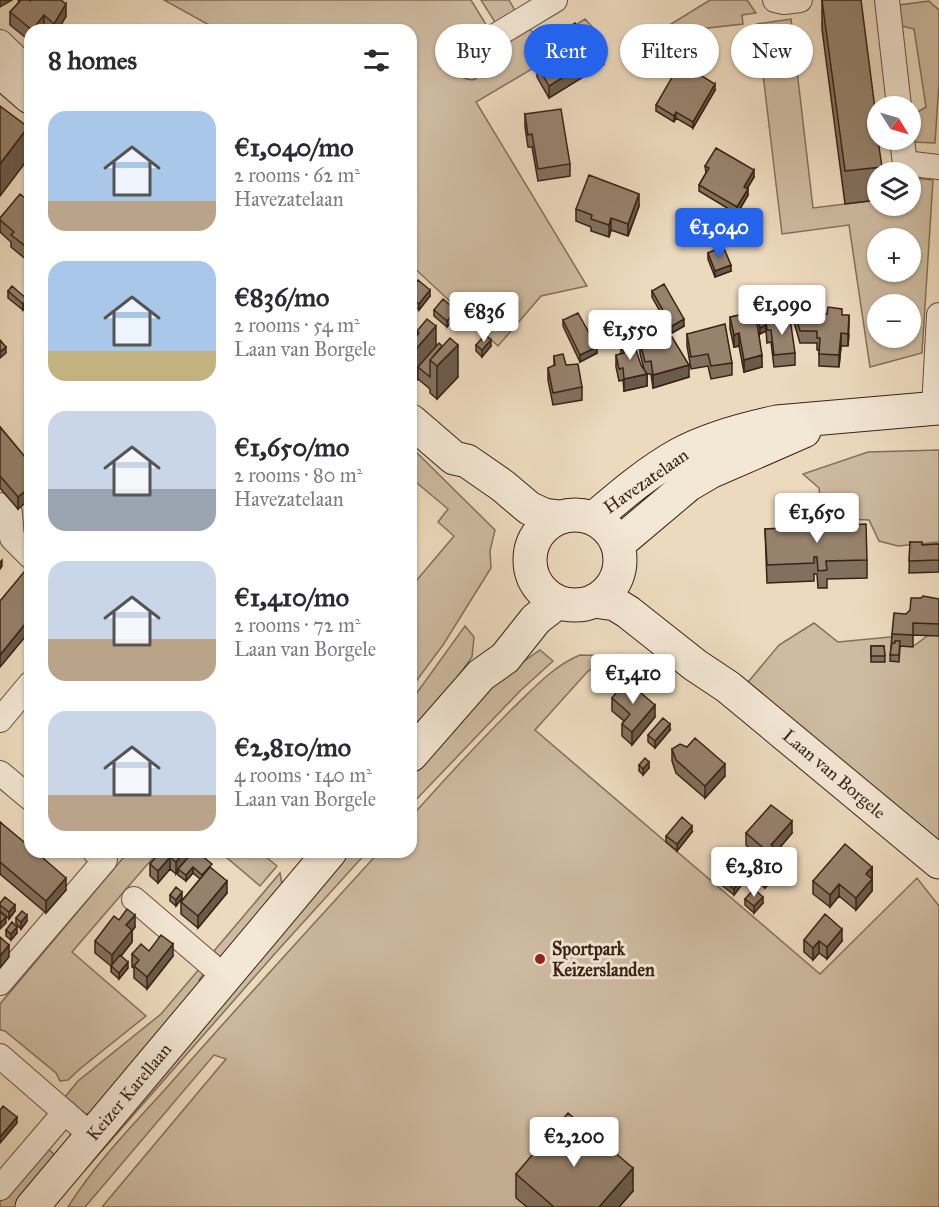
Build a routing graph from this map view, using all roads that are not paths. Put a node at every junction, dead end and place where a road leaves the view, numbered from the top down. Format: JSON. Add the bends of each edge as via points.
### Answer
{"nodes":[{"id":1,"x":555,"y":0,"type":"edge"},
{"id":2,"x":775,"y":0,"type":"edge"},
{"id":3,"x":800,"y":0,"type":"edge"},
{"id":4,"x":887,"y":0,"type":"edge"},
{"id":5,"x":512,"y":26,"type":"edge"},
{"id":6,"x":0,"y":42,"type":"edge"},
{"id":7,"x":10,"y":81,"type":"edge"},
{"id":8,"x":898,"y":96,"type":"edge"},
{"id":9,"x":903,"y":150,"type":"edge"},
{"id":10,"x":939,"y":167,"type":"edge"},
{"id":11,"x":939,"y":315,"type":"edge"},
{"id":12,"x":937,"y":408,"type":"edge"},
{"id":13,"x":838,"y":417,"type":"junction"},
{"id":14,"x":417,"y":426,"type":"edge"},
{"id":15,"x":454,"y":458,"type":"junction"},
{"id":16,"x":0,"y":505,"type":"edge"},
{"id":17,"x":560,"y":517,"type":"junction"},
{"id":18,"x":594,"y":518,"type":"junction"},
{"id":19,"x":534,"y":539,"type":"junction"},
{"id":20,"x":24,"y":550,"type":"edge"},
{"id":21,"x":618,"y":558,"type":"junction"},
{"id":22,"x":546,"y":592,"type":"junction"},
{"id":23,"x":594,"y":601,"type":"junction"},
{"id":24,"x":728,"y":687,"type":"junction"},
{"id":25,"x":24,"y":691,"type":"edge"},
{"id":26,"x":0,"y":720,"type":"edge"},
{"id":27,"x":417,"y":748,"type":"edge"},
{"id":28,"x":0,"y":773,"type":"edge"},
{"id":29,"x":24,"y":793,"type":"edge"},
{"id":30,"x":102,"y":858,"type":"edge"},
{"id":31,"x":325,"y":858,"type":"edge"},
{"id":32,"x":939,"y":862,"type":"edge"},
{"id":33,"x":134,"y":899,"type":"dead end"},
{"id":34,"x":225,"y":977,"type":"junction"},
{"id":35,"x":0,"y":983,"type":"edge"},
{"id":36,"x":0,"y":1056,"type":"edge"},
{"id":37,"x":65,"y":1112,"type":"junction"},
{"id":38,"x":92,"y":1136,"type":"junction"},
{"id":39,"x":0,"y":1188,"type":"edge"},
{"id":40,"x":32,"y":1207,"type":"edge"}],
"edges":[{"from":1,"to":5,"type":"street"},
{"from":2,"to":3,"type":"street"},
{"from":4,"to":8,"type":"street"},
{"from":6,"to":7,"type":"street","via":[[23,64]]},
{"from":9,"to":10,"type":"street","via":[[905,163]]},
{"from":11,"to":12,"type":"street"},
{"from":12,"to":13,"type":"street","name":"Havezatelaan"},
{"from":13,"to":18,"type":"street","name":"Havezatelaan","via":[[769,424],[699,445],[660,467]]},
{"from":13,"to":21,"type":"street","name":"Havezatelaan","via":[[688,485]]},
{"from":14,"to":15,"type":"street"},
{"from":15,"to":17,"type":"street","via":[[485,473],[529,508]]},
{"from":15,"to":19,"type":"street","via":[[459,470]]},
{"from":16,"to":20,"type":"street","via":[[10,513],[12,538]]},
{"from":17,"to":18,"type":"street","via":[[571,514]]},
{"from":17,"to":19,"type":"street","via":[[549,522]]},
{"from":18,"to":21,"type":"street","via":[[612,534]]},
{"from":19,"to":22,"type":"street","via":[[529,560]]},
{"from":21,"to":23,"type":"street","via":[[609,590]]},
{"from":21,"to":24,"type":"street","name":"Laan van Borgele","via":[[639,598],[704,656]]},
{"from":22,"to":23,"type":"street","via":[[576,605]]},
{"from":22,"to":27,"type":"street","via":[[531,596],[488,654],[481,675]]},
{"from":23,"to":24,"type":"street","name":"Laan van Borgele","via":[[615,604],[628,612]]},
{"from":24,"to":32,"type":"street","name":"Laan van Borgele"},
{"from":25,"to":26,"type":"street"},
{"from":28,"to":29,"type":"street"},
{"from":30,"to":35,"type":"street","via":[[105,860]]},
{"from":31,"to":34,"type":"street","name":"Keizer Karellaan"},
{"from":33,"to":34,"type":"street"},
{"from":34,"to":38,"type":"street","name":"Keizer Karellaan"},
{"from":36,"to":37,"type":"street"},
{"from":37,"to":38,"type":"street"},
{"from":37,"to":39,"type":"street","name":"Keizer Karellaan"},
{"from":38,"to":40,"type":"street","name":"Keizer Karellaan"}]}
